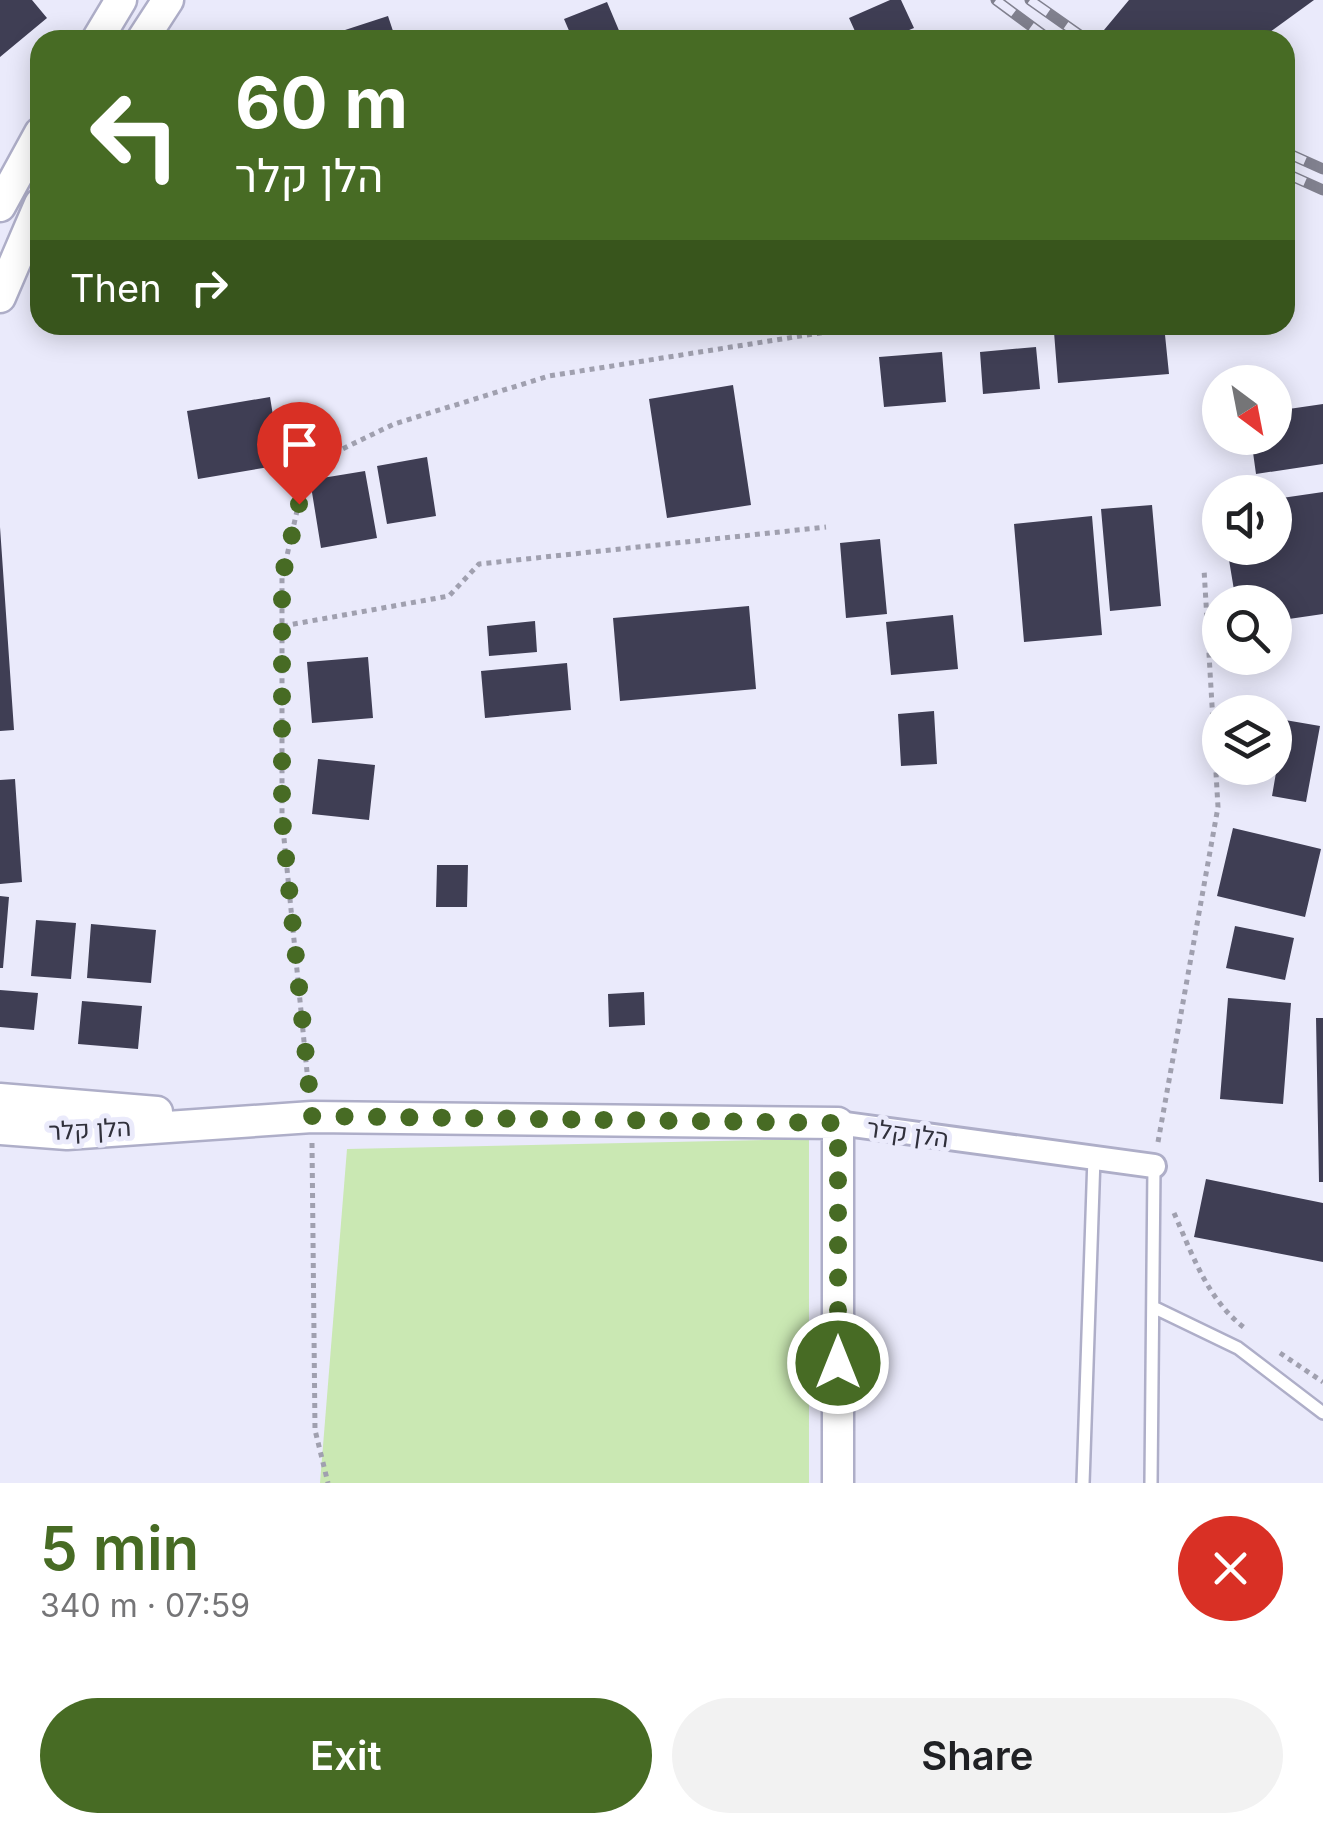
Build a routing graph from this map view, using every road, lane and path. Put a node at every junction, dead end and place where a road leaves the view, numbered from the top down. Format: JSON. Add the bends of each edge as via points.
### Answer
{"nodes":[{"id":1,"x":121,"y":0,"type":"edge"},
{"id":2,"x":168,"y":0,"type":"edge"},
{"id":3,"x":102,"y":30,"type":"edge"},
{"id":4,"x":148,"y":30,"type":"edge"},
{"id":5,"x":30,"y":151,"type":"edge"},
{"id":6,"x":0,"y":206,"type":"edge"},
{"id":7,"x":30,"y":227,"type":"edge"},
{"id":8,"x":0,"y":296,"type":"edge"},
{"id":9,"x":807,"y":335,"type":"edge"},
{"id":10,"x":826,"y":527,"type":"dead end"},
{"id":11,"x":1204,"y":569,"type":"dead end"},
{"id":12,"x":282,"y":626,"type":"junction"},
{"id":13,"x":0,"y":1099,"type":"edge"},
{"id":14,"x":312,"y":1116,"type":"junction"},
{"id":15,"x":240,"y":1118,"type":"junction"},
{"id":16,"x":838,"y":1123,"type":"junction"},
{"id":17,"x":0,"y":1129,"type":"edge"},
{"id":18,"x":1094,"y":1158,"type":"junction"},
{"id":19,"x":1154,"y":1166,"type":"junction"},
{"id":20,"x":1152,"y":1306,"type":"junction"},
{"id":21,"x":1259,"y":1338,"type":"dead end"},
{"id":22,"x":1275,"y":1350,"type":"dead end"},
{"id":23,"x":1323,"y":1382,"type":"edge"},
{"id":24,"x":1323,"y":1413,"type":"edge"},
{"id":25,"x":328,"y":1483,"type":"edge"},
{"id":26,"x":838,"y":1483,"type":"edge"},
{"id":27,"x":1083,"y":1483,"type":"edge"},
{"id":28,"x":1150,"y":1483,"type":"edge"}],
"edges":[{"from":1,"to":3,"type":"street"},
{"from":2,"to":4,"type":"street"},
{"from":5,"to":6,"type":"street"},
{"from":7,"to":8,"type":"street"},
{"from":9,"to":12,"type":"path","via":[[549,376],[394,424],[307,466],[282,578]]},
{"from":10,"to":12,"type":"path","via":[[480,564],[449,596]]},
{"from":11,"to":19,"type":"path","via":[[1218,807]]},
{"from":12,"to":14,"type":"path","via":[[282,818]]},
{"from":13,"to":15,"type":"street","name":"הלן קלר"},
{"from":14,"to":15,"type":"street","name":"הלן קלר"},
{"from":14,"to":16,"type":"street","name":"הלן קלר"},
{"from":14,"to":25,"type":"path","via":[[315,1430]]},
{"from":15,"to":17,"type":"street","name":"הלן קלר","via":[[67,1134]]},
{"from":16,"to":18,"type":"street","name":"הלן קלר"},
{"from":16,"to":26,"type":"street"},
{"from":18,"to":19,"type":"street","name":"הלן קלר"},
{"from":18,"to":27,"type":"lane"},
{"from":19,"to":20,"type":"lane"},
{"from":19,"to":21,"type":"path","via":[[1201,1276],[1226,1314]]},
{"from":20,"to":24,"type":"lane","via":[[1238,1348]]},
{"from":20,"to":28,"type":"lane"},
{"from":22,"to":23,"type":"path"}]}
